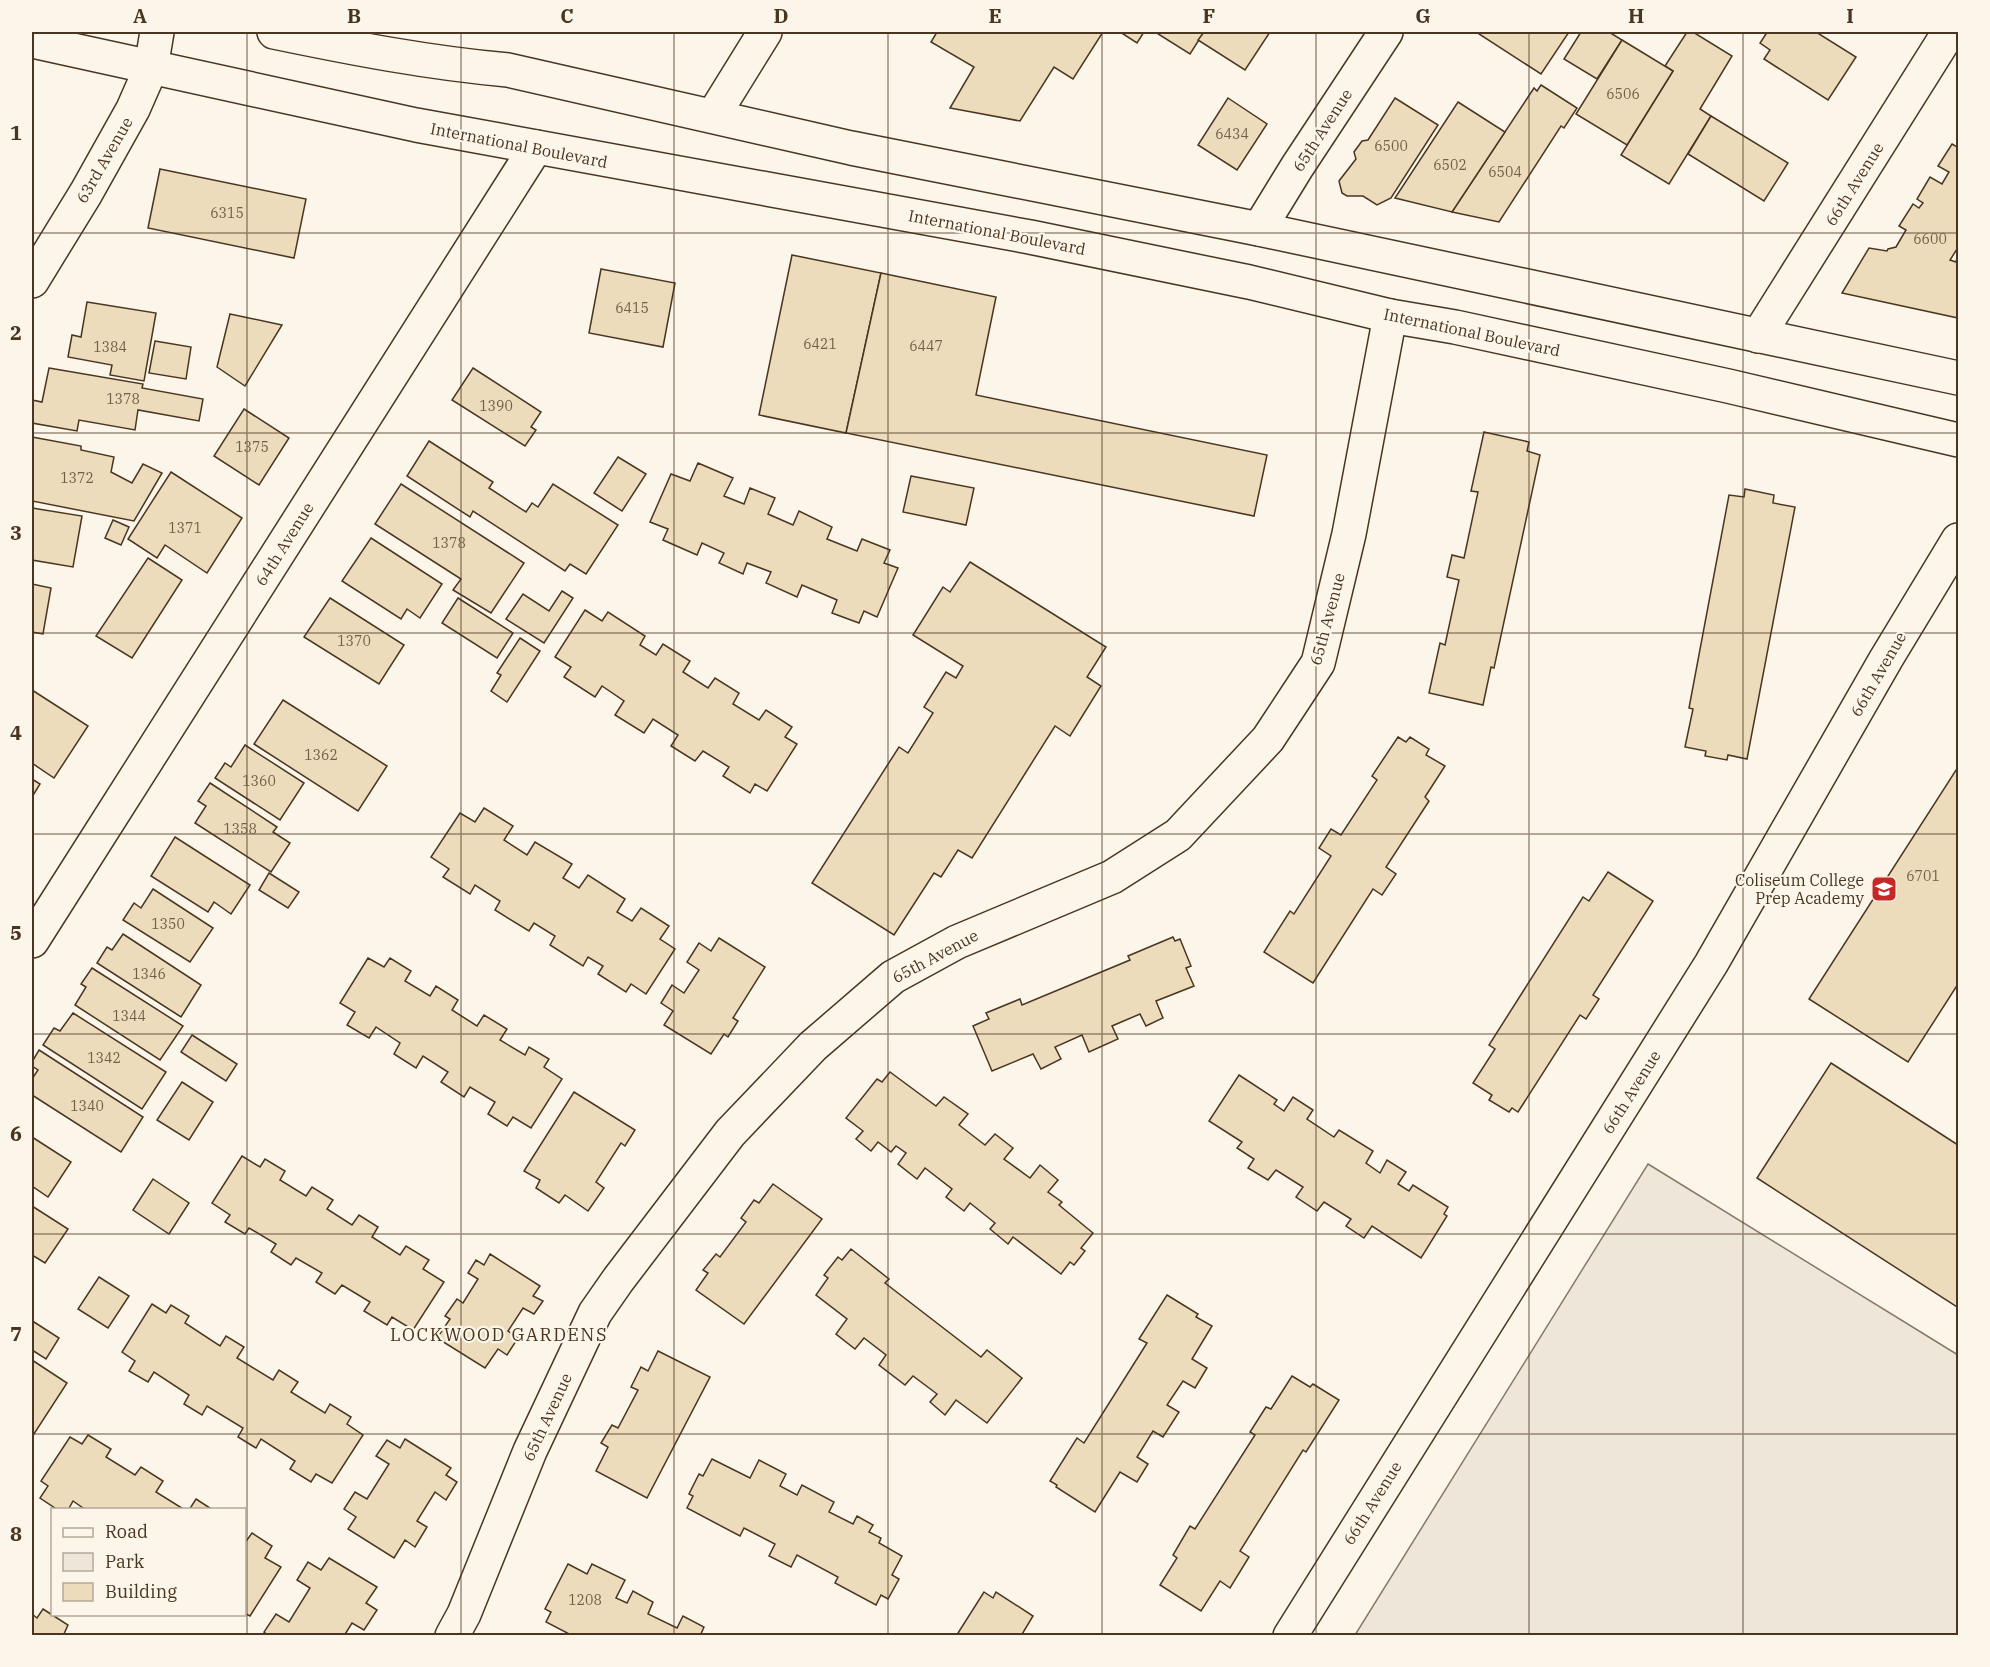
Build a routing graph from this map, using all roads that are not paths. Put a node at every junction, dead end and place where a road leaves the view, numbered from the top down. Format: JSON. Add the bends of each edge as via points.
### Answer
{"nodes":[{"id":1,"x":158,"y":32,"type":"edge"},
{"id":2,"x":274,"y":32,"type":"edge"},
{"id":3,"x":765,"y":32,"type":"edge"},
{"id":4,"x":1386,"y":32,"type":"edge"},
{"id":5,"x":1949,"y":32,"type":"edge"},
{"id":6,"x":32,"y":41,"type":"edge"},
{"id":7,"x":151,"y":68,"type":"junction"},
{"id":8,"x":712,"y":116,"type":"junction"},
{"id":9,"x":536,"y":147,"type":"junction"},
{"id":10,"x":1259,"y":229,"type":"junction"},
{"id":11,"x":32,"y":280,"type":"edge"},
{"id":12,"x":1390,"y":316,"type":"junction"},
{"id":13,"x":1758,"y":336,"type":"junction"},
{"id":14,"x":1959,"y":378,"type":"edge"},
{"id":15,"x":1959,"y":440,"type":"edge"},
{"id":16,"x":1959,"y":540,"type":"edge"},
{"id":17,"x":32,"y":941,"type":"edge"},
{"id":18,"x":460,"y":1628,"type":"edge"},
{"id":19,"x":1290,"y":1635,"type":"edge"}],
"edges":[{"from":1,"to":7,"type":"street","name":"63rd Avenue"},
{"from":2,"to":8,"type":"street","via":[[508,70]]},
{"from":3,"to":8,"type":"street"},
{"from":4,"to":10,"type":"street","name":"65th Avenue"},
{"from":5,"to":13,"type":"street","name":"66th Avenue"},
{"from":6,"to":7,"type":"street","name":"International Boulevard"},
{"from":7,"to":9,"type":"street","name":"International Boulevard"},
{"from":7,"to":11,"type":"street","name":"63rd Avenue","via":[[133,109]]},
{"from":8,"to":10,"type":"street","via":[[851,148]]},
{"from":9,"to":12,"type":"street","name":"International Boulevard","via":[[1030,237]]},
{"from":9,"to":17,"type":"street","name":"64th Avenue"},
{"from":10,"to":13,"type":"street"},
{"from":12,"to":15,"type":"street","name":"International Boulevard","via":[[1728,386]]},
{"from":12,"to":18,"type":"street","name":"65th Avenue","via":[[1349,534],[1318,663],[1268,739],[1178,835],[1112,877],[957,942],[893,977],[813,1046],[730,1133],[595,1313],[530,1451]]},
{"from":13,"to":14,"type":"street"},
{"from":16,"to":19,"type":"street","name":"66th Avenue","via":[[1711,964]]}]}
